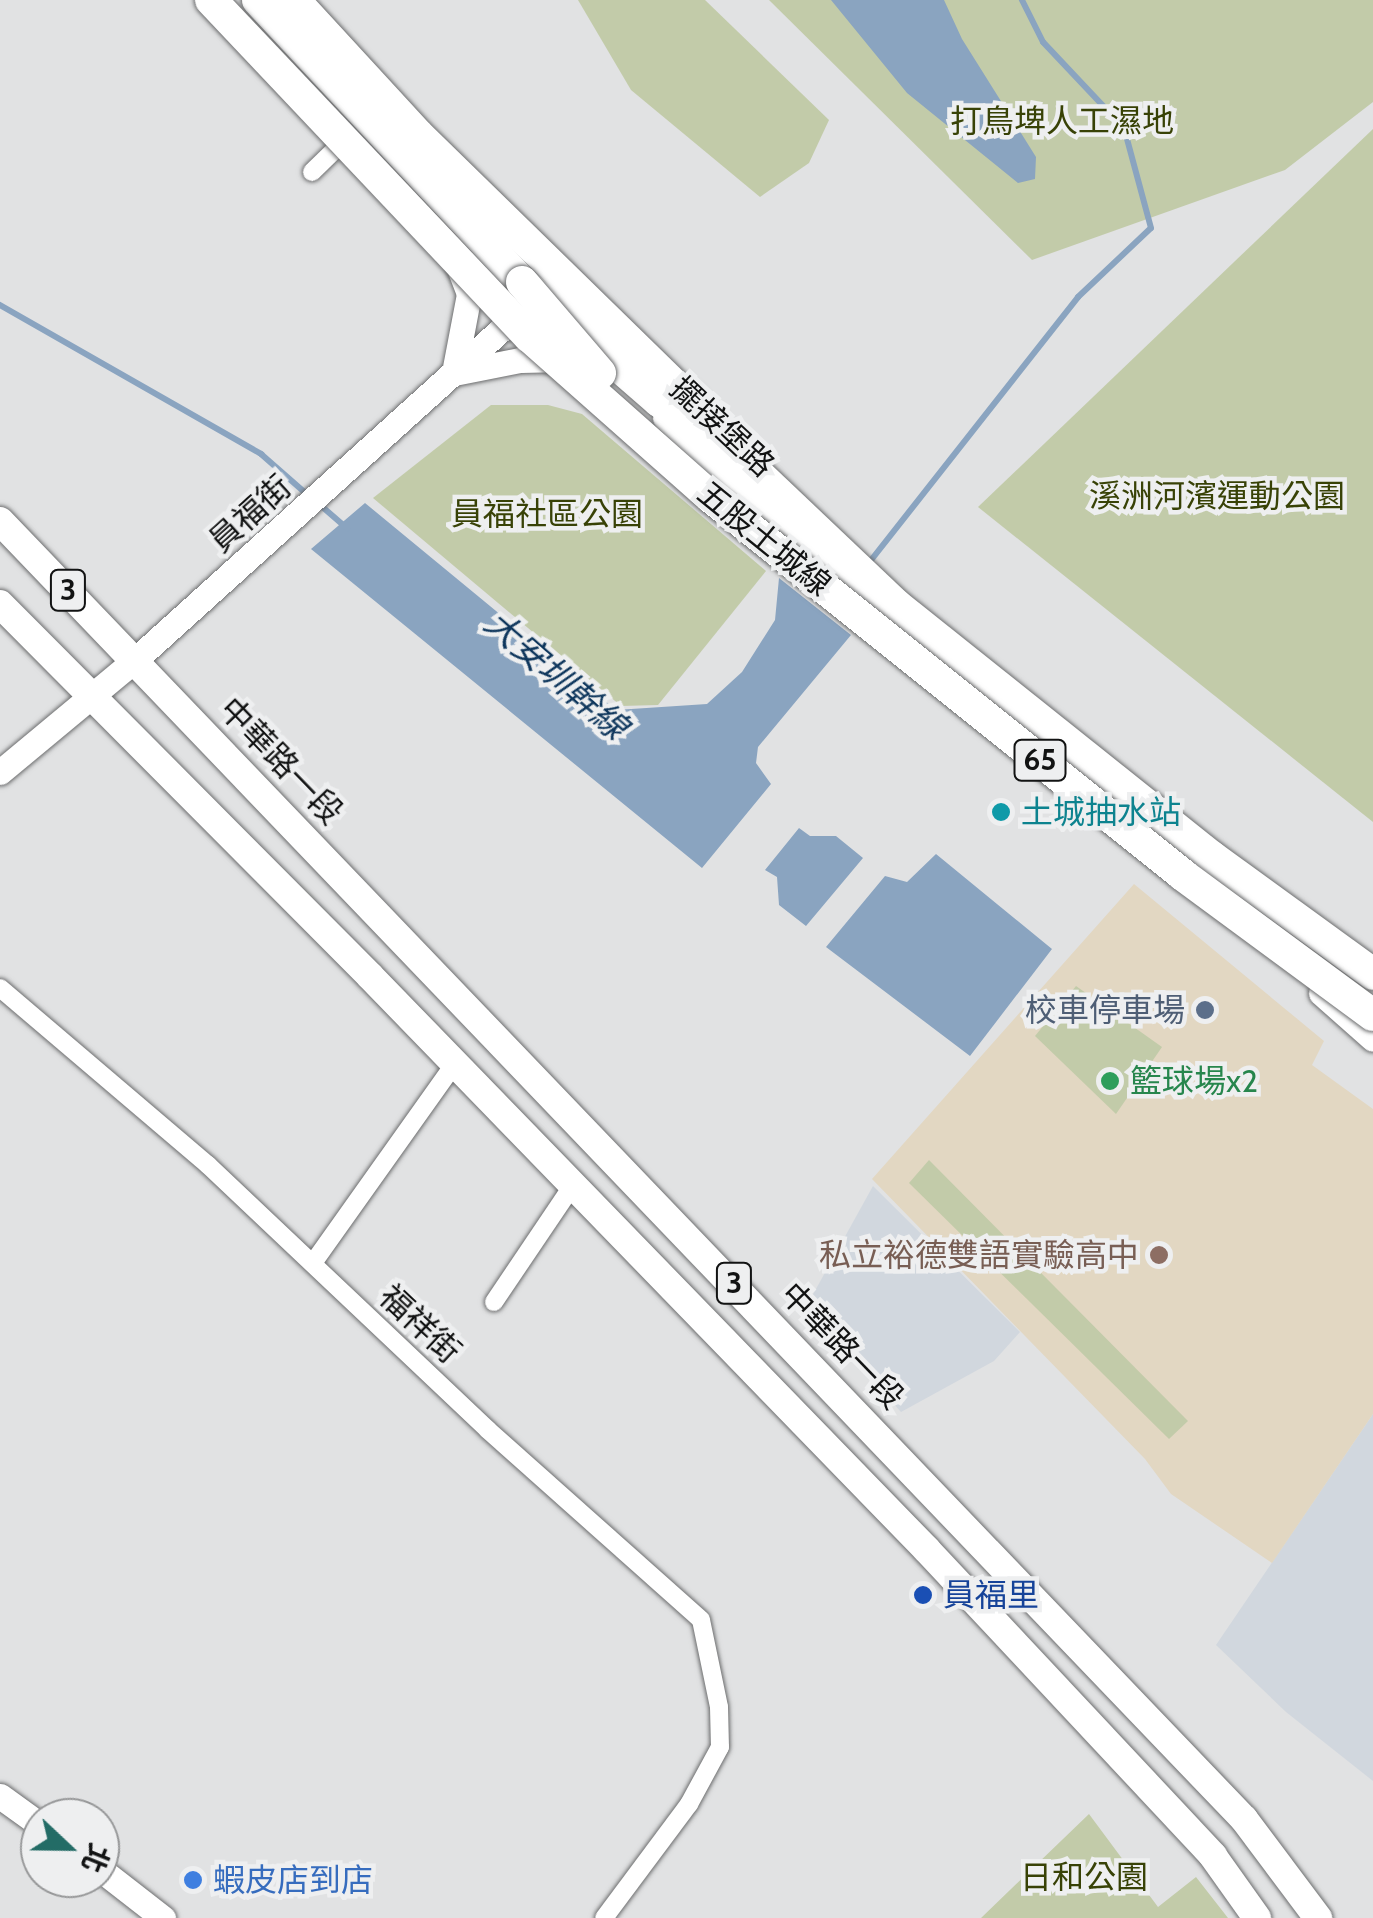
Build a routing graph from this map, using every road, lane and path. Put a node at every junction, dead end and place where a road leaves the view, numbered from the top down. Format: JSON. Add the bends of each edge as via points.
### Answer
{"nodes":[{"id":1,"x":211,"y":0,"type":"edge"},
{"id":2,"x":246,"y":0,"type":"edge"},
{"id":3,"x":258,"y":0,"type":"edge"},
{"id":4,"x":294,"y":0,"type":"edge"},
{"id":5,"x":362,"y":124,"type":"junction"},
{"id":6,"x":312,"y":172,"type":"dead end"},
{"id":7,"x":440,"y":208,"type":"junction"},
{"id":8,"x":529,"y":290,"type":"junction"},
{"id":9,"x":608,"y":366,"type":"junction"},
{"id":10,"x":454,"y":373,"type":"junction"},
{"id":11,"x":738,"y":455,"type":"junction"},
{"id":12,"x":712,"y":498,"type":"junction"},
{"id":13,"x":0,"y":520,"type":"edge"},
{"id":14,"x":0,"y":604,"type":"edge"},
{"id":15,"x":135,"y":660,"type":"junction"},
{"id":16,"x":92,"y":694,"type":"junction"},
{"id":17,"x":0,"y":772,"type":"edge"},
{"id":18,"x":1190,"y":862,"type":"junction"},
{"id":19,"x":1373,"y":974,"type":"edge"},
{"id":20,"x":0,"y":988,"type":"edge"},
{"id":21,"x":1373,"y":997,"type":"edge"},
{"id":22,"x":1373,"y":1015,"type":"edge"},
{"id":23,"x":1373,"y":1039,"type":"edge"},
{"id":24,"x":455,"y":1064,"type":"junction"},
{"id":25,"x":573,"y":1185,"type":"junction"},
{"id":26,"x":312,"y":1264,"type":"junction"},
{"id":27,"x":494,"y":1302,"type":"dead end"},
{"id":28,"x":120,"y":1885,"type":"edge"},
{"id":29,"x":163,"y":1918,"type":"edge"},
{"id":30,"x":604,"y":1918,"type":"edge"},
{"id":31,"x":1256,"y":1918,"type":"edge"},
{"id":32,"x":1318,"y":1918,"type":"edge"}],
"edges":[{"from":1,"to":12,"type":"highway","name":"五股土城線","number":"65","bridge":true,"via":[[529,336]]},
{"from":2,"to":5,"type":"street","name":"擺接堡路"},
{"from":3,"to":8,"type":"highway"},
{"from":4,"to":11,"type":"highway","name":"五股土城線","number":"65","via":[[418,135],[692,401]]},
{"from":5,"to":6,"type":"street"},
{"from":5,"to":7,"type":"street","name":"擺接堡路"},
{"from":7,"to":8,"type":"street","name":"擺接堡路"},
{"from":7,"to":10,"type":"street","via":[[469,294]]},
{"from":8,"to":9,"type":"street","name":"擺接堡路"},
{"from":8,"to":10,"type":"street","name":"員福街"},
{"from":8,"to":11,"type":"highway","bridge":true,"via":[[658,401]]},
{"from":8,"to":12,"type":"highway","bridge":true},
{"from":9,"to":10,"type":"street","via":[[520,360]]},
{"from":9,"to":18,"type":"street","name":"擺接堡路","via":[[866,602]]},
{"from":10,"to":15,"type":"street","name":"員福街"},
{"from":11,"to":19,"type":"highway","name":"五股土城線","number":"65","via":[[896,605],[1212,857]]},
{"from":12,"to":22,"type":"highway","name":"五股土城線","number":"65","bridge":true,"via":[[1183,875]]},
{"from":13,"to":15,"type":"main road","number":"3"},
{"from":14,"to":16,"type":"main road","number":"3"},
{"from":15,"to":16,"type":"street","name":"員福街"},
{"from":15,"to":32,"type":"main road","name":"中華路一段","number":"3","via":[[1244,1819]]},
{"from":16,"to":17,"type":"street","name":"員福街"},
{"from":16,"to":24,"type":"main road","number":"3"},
{"from":18,"to":21,"type":"street","name":"擺接堡路"},
{"from":18,"to":23,"type":"street","name":"擺接堡路"},
{"from":20,"to":26,"type":"street","name":"福祥街","via":[[208,1165]]},
{"from":24,"to":25,"type":"main road","number":"3"},
{"from":24,"to":26,"type":"street"},
{"from":25,"to":27,"type":"street"},
{"from":25,"to":31,"type":"main road","number":"3","via":[[1213,1856]]},
{"from":26,"to":30,"type":"street","name":"福祥街","via":[[701,1620],[719,1707],[720,1748],[689,1804]]},
{"from":28,"to":29,"type":"street"}]}
